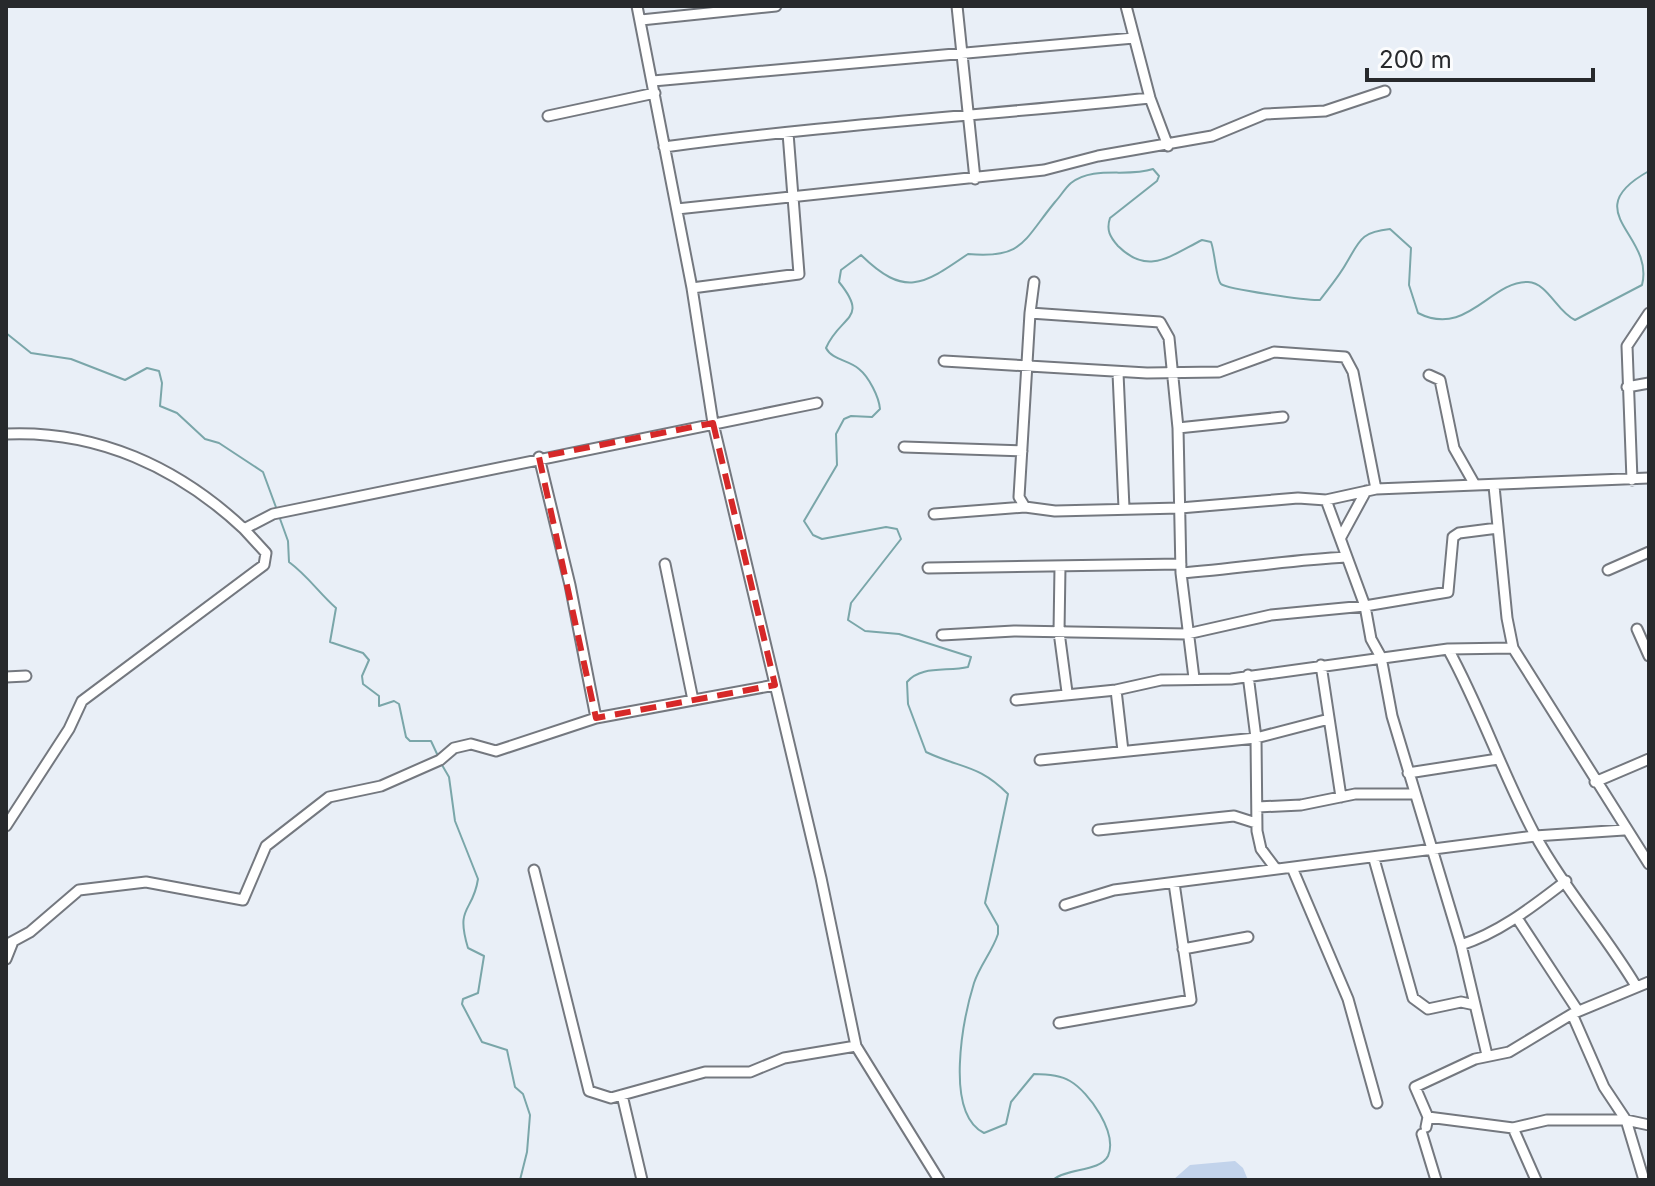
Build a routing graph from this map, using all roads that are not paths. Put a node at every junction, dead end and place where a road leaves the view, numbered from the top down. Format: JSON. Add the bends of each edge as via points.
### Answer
{"nodes":[{"id":1,"x":637,"y":6,"type":"edge"},
{"id":2,"x":776,"y":6,"type":"edge"},
{"id":3,"x":957,"y":6,"type":"edge"},
{"id":4,"x":1126,"y":6,"type":"edge"},
{"id":5,"x":641,"y":20,"type":"junction"},
{"id":6,"x":1134,"y":38,"type":"junction"},
{"id":7,"x":962,"y":51,"type":"junction"},
{"id":8,"x":653,"y":81,"type":"junction"},
{"id":9,"x":1385,"y":91,"type":"dead end"},
{"id":10,"x":655,"y":93,"type":"junction"},
{"id":11,"x":1150,"y":98,"type":"junction"},
{"id":12,"x":548,"y":116,"type":"dead end"},
{"id":13,"x":970,"y":117,"type":"junction"},
{"id":14,"x":788,"y":133,"type":"junction"},
{"id":15,"x":1168,"y":146,"type":"junction"},
{"id":16,"x":664,"y":147,"type":"junction"},
{"id":17,"x":975,"y":179,"type":"junction"},
{"id":18,"x":793,"y":195,"type":"junction"},
{"id":19,"x":677,"y":209,"type":"junction"},
{"id":20,"x":1034,"y":282,"type":"dead end"},
{"id":21,"x":692,"y":288,"type":"junction"},
{"id":22,"x":1030,"y":313,"type":"junction"},
{"id":23,"x":1649,"y":313,"type":"edge"},
{"id":24,"x":944,"y":361,"type":"dead end"},
{"id":25,"x":1027,"y":367,"type":"junction"},
{"id":26,"x":1170,"y":372,"type":"junction"},
{"id":27,"x":1118,"y":373,"type":"junction"},
{"id":28,"x":1429,"y":375,"type":"dead end"},
{"id":29,"x":1649,"y":383,"type":"edge"},
{"id":30,"x":1627,"y":387,"type":"junction"},
{"id":31,"x":817,"y":403,"type":"dead end"},
{"id":32,"x":1283,"y":417,"type":"dead end"},
{"id":33,"x":713,"y":423,"type":"junction"},
{"id":34,"x":1178,"y":428,"type":"junction"},
{"id":35,"x":6,"y":434,"type":"edge"},
{"id":36,"x":904,"y":447,"type":"dead end"},
{"id":37,"x":1022,"y":451,"type":"junction"},
{"id":38,"x":539,"y":457,"type":"junction"},
{"id":39,"x":1649,"y":478,"type":"edge"},
{"id":40,"x":1632,"y":480,"type":"junction"},
{"id":41,"x":1475,"y":485,"type":"junction"},
{"id":42,"x":1494,"y":486,"type":"junction"},
{"id":43,"x":1371,"y":490,"type":"junction"},
{"id":44,"x":1326,"y":500,"type":"junction"},
{"id":45,"x":1025,"y":507,"type":"junction"},
{"id":46,"x":1124,"y":508,"type":"junction"},
{"id":47,"x":1180,"y":508,"type":"junction"},
{"id":48,"x":934,"y":514,"type":"dead end"},
{"id":49,"x":1498,"y":528,"type":"junction"},
{"id":50,"x":244,"y":529,"type":"junction"},
{"id":51,"x":1341,"y":537,"type":"junction"},
{"id":52,"x":1649,"y":552,"type":"edge"},
{"id":53,"x":1346,"y":557,"type":"junction"},
{"id":54,"x":665,"y":564,"type":"dead end"},
{"id":55,"x":1060,"y":567,"type":"junction"},
{"id":56,"x":928,"y":568,"type":"dead end"},
{"id":57,"x":1181,"y":568,"type":"junction"},
{"id":58,"x":1608,"y":570,"type":"dead end"},
{"id":59,"x":1365,"y":606,"type":"junction"},
{"id":60,"x":1637,"y":629,"type":"dead end"},
{"id":61,"x":1059,"y":632,"type":"junction"},
{"id":62,"x":1187,"y":634,"type":"junction"},
{"id":63,"x":942,"y":635,"type":"dead end"},
{"id":64,"x":1513,"y":648,"type":"junction"},
{"id":65,"x":1448,"y":649,"type":"junction"},
{"id":66,"x":1649,"y":656,"type":"edge"},
{"id":67,"x":1381,"y":657,"type":"junction"},
{"id":68,"x":1321,"y":665,"type":"junction"},
{"id":69,"x":1248,"y":675,"type":"junction"},
{"id":70,"x":26,"y":676,"type":"dead end"},
{"id":71,"x":6,"y":677,"type":"edge"},
{"id":72,"x":1194,"y":678,"type":"junction"},
{"id":73,"x":775,"y":685,"type":"junction"},
{"id":74,"x":1116,"y":690,"type":"junction"},
{"id":75,"x":1067,"y":692,"type":"junction"},
{"id":76,"x":693,"y":700,"type":"junction"},
{"id":77,"x":1016,"y":700,"type":"dead end"},
{"id":78,"x":596,"y":718,"type":"junction"},
{"id":79,"x":1329,"y":719,"type":"junction"},
{"id":80,"x":1256,"y":738,"type":"junction"},
{"id":81,"x":1123,"y":751,"type":"junction"},
{"id":82,"x":1498,"y":759,"type":"junction"},
{"id":83,"x":1649,"y":759,"type":"edge"},
{"id":84,"x":1040,"y":760,"type":"dead end"},
{"id":85,"x":1408,"y":773,"type":"junction"},
{"id":86,"x":1595,"y":782,"type":"junction"},
{"id":87,"x":1415,"y":794,"type":"junction"},
{"id":88,"x":1341,"y":797,"type":"junction"},
{"id":89,"x":1257,"y":807,"type":"junction"},
{"id":90,"x":1256,"y":823,"type":"junction"},
{"id":91,"x":6,"y":826,"type":"edge"},
{"id":92,"x":1098,"y":830,"type":"dead end"},
{"id":93,"x":1624,"y":830,"type":"junction"},
{"id":94,"x":1535,"y":836,"type":"junction"},
{"id":95,"x":1434,"y":850,"type":"junction"},
{"id":96,"x":1374,"y":859,"type":"junction"},
{"id":97,"x":1649,"y":864,"type":"edge"},
{"id":98,"x":1276,"y":869,"type":"junction"},
{"id":99,"x":534,"y":870,"type":"dead end"},
{"id":100,"x":1293,"y":870,"type":"junction"},
{"id":101,"x":1566,"y":881,"type":"junction"},
{"id":102,"x":1174,"y":883,"type":"junction"},
{"id":103,"x":1065,"y":905,"type":"dead end"},
{"id":104,"x":1517,"y":918,"type":"junction"},
{"id":105,"x":1248,"y":937,"type":"dead end"},
{"id":106,"x":9,"y":944,"type":"edge"},
{"id":107,"x":1461,"y":945,"type":"junction"},
{"id":108,"x":1183,"y":949,"type":"junction"},
{"id":109,"x":6,"y":959,"type":"edge"},
{"id":110,"x":1649,"y":982,"type":"edge"},
{"id":111,"x":1636,"y":986,"type":"junction"},
{"id":112,"x":1475,"y":1005,"type":"junction"},
{"id":113,"x":1575,"y":1012,"type":"junction"},
{"id":114,"x":1059,"y":1023,"type":"dead end"},
{"id":115,"x":856,"y":1046,"type":"junction"},
{"id":116,"x":1487,"y":1055,"type":"junction"},
{"id":117,"x":622,"y":1095,"type":"junction"},
{"id":118,"x":1377,"y":1103,"type":"dead end"},
{"id":119,"x":1626,"y":1120,"type":"junction"},
{"id":120,"x":1649,"y":1125,"type":"edge"},
{"id":121,"x":1425,"y":1126,"type":"junction"},
{"id":122,"x":1513,"y":1128,"type":"junction"},
{"id":123,"x":642,"y":1180,"type":"edge"},
{"id":124,"x":939,"y":1180,"type":"edge"},
{"id":125,"x":1436,"y":1180,"type":"edge"},
{"id":126,"x":1536,"y":1180,"type":"edge"},
{"id":127,"x":1644,"y":1180,"type":"edge"}],
"edges":[{"from":1,"to":5,"type":"street"},
{"from":2,"to":5,"type":"street"},
{"from":3,"to":7,"type":"street"},
{"from":4,"to":6,"type":"street"},
{"from":5,"to":8,"type":"street"},
{"from":6,"to":7,"type":"street"},
{"from":6,"to":11,"type":"street"},
{"from":7,"to":8,"type":"street"},
{"from":7,"to":13,"type":"street"},
{"from":8,"to":10,"type":"street"},
{"from":9,"to":15,"type":"street","via":[[1325,111],[1265,114],[1212,136]]},
{"from":10,"to":12,"type":"street"},
{"from":10,"to":16,"type":"street"},
{"from":11,"to":13,"type":"street"},
{"from":11,"to":15,"type":"street"},
{"from":13,"to":14,"type":"street"},
{"from":13,"to":17,"type":"street"},
{"from":14,"to":16,"type":"street"},
{"from":14,"to":18,"type":"street"},
{"from":15,"to":17,"type":"street"},
{"from":16,"to":19,"type":"street"},
{"from":17,"to":18,"type":"street"},
{"from":18,"to":19,"type":"street"},
{"from":18,"to":21,"type":"street","via":[[799,274]]},
{"from":19,"to":21,"type":"street"},
{"from":20,"to":22,"type":"street"},
{"from":21,"to":33,"type":"street"},
{"from":22,"to":25,"type":"street"},
{"from":22,"to":26,"type":"street","via":[[1160,322],[1169,338]]},
{"from":23,"to":30,"type":"street","via":[[1627,346]]},
{"from":24,"to":25,"type":"street"},
{"from":25,"to":27,"type":"street"},
{"from":25,"to":37,"type":"street"},
{"from":26,"to":27,"type":"street"},
{"from":26,"to":34,"type":"street"},
{"from":26,"to":43,"type":"street","via":[[1219,372],[1274,352],[1345,357],[1353,372]]},
{"from":27,"to":46,"type":"street"},
{"from":28,"to":41,"type":"street","via":[[1440,380],[1454,448]]},
{"from":29,"to":30,"type":"street"},
{"from":30,"to":40,"type":"street"},
{"from":31,"to":33,"type":"street"},
{"from":32,"to":34,"type":"street"},
{"from":33,"to":38,"type":"street"},
{"from":33,"to":73,"type":"street"},
{"from":34,"to":47,"type":"street"},
{"from":35,"to":50,"type":"street","via":[[76,439],[149,461]]},
{"from":36,"to":37,"type":"street"},
{"from":37,"to":45,"type":"street","via":[[1019,497]]},
{"from":38,"to":50,"type":"street","via":[[273,514]]},
{"from":38,"to":78,"type":"street"},
{"from":39,"to":40,"type":"street"},
{"from":40,"to":42,"type":"street"},
{"from":41,"to":42,"type":"street"},
{"from":41,"to":43,"type":"street"},
{"from":42,"to":49,"type":"street"},
{"from":43,"to":44,"type":"street"},
{"from":43,"to":51,"type":"street"},
{"from":44,"to":47,"type":"street"},
{"from":44,"to":51,"type":"street"},
{"from":45,"to":46,"type":"street"},
{"from":45,"to":48,"type":"street"},
{"from":46,"to":47,"type":"street"},
{"from":47,"to":57,"type":"street"},
{"from":49,"to":59,"type":"street","via":[[1453,537],[1448,592]]},
{"from":49,"to":64,"type":"street"},
{"from":50,"to":91,"type":"street","via":[[266,553],[264,565],[82,701]]},
{"from":51,"to":53,"type":"street"},
{"from":52,"to":58,"type":"street"},
{"from":53,"to":57,"type":"street","via":[[1276,560],[1234,569]]},
{"from":53,"to":59,"type":"street"},
{"from":54,"to":76,"type":"street"},
{"from":55,"to":56,"type":"street"},
{"from":55,"to":57,"type":"street"},
{"from":55,"to":61,"type":"street"},
{"from":57,"to":62,"type":"street"},
{"from":59,"to":62,"type":"street","via":[[1271,615]]},
{"from":59,"to":67,"type":"street","via":[[1371,639]]},
{"from":60,"to":66,"type":"street"},
{"from":61,"to":62,"type":"street"},
{"from":61,"to":63,"type":"street"},
{"from":61,"to":75,"type":"street"},
{"from":62,"to":72,"type":"street"},
{"from":64,"to":65,"type":"street"},
{"from":64,"to":86,"type":"street"},
{"from":65,"to":67,"type":"street"},
{"from":65,"to":82,"type":"street","via":[[1474,696]]},
{"from":67,"to":68,"type":"street"},
{"from":67,"to":85,"type":"street"},
{"from":68,"to":69,"type":"street"},
{"from":68,"to":79,"type":"street"},
{"from":69,"to":72,"type":"street"},
{"from":69,"to":80,"type":"street"},
{"from":70,"to":71,"type":"street"},
{"from":72,"to":74,"type":"street"},
{"from":73,"to":76,"type":"street"},
{"from":73,"to":115,"type":"street"},
{"from":74,"to":75,"type":"street"},
{"from":74,"to":81,"type":"street"},
{"from":75,"to":77,"type":"street"},
{"from":76,"to":78,"type":"street"},
{"from":78,"to":106,"type":"street","via":[[496,751],[471,744],[454,748],[440,760],[381,786],[324,799],[270,842],[240,901],[153,883],[79,890]]},
{"from":79,"to":80,"type":"street"},
{"from":79,"to":88,"type":"street"},
{"from":80,"to":81,"type":"street"},
{"from":80,"to":89,"type":"street"},
{"from":81,"to":84,"type":"street"},
{"from":82,"to":85,"type":"street"},
{"from":82,"to":94,"type":"street"},
{"from":83,"to":86,"type":"street"},
{"from":85,"to":87,"type":"street"},
{"from":86,"to":93,"type":"street"},
{"from":87,"to":88,"type":"street"},
{"from":87,"to":95,"type":"street"},
{"from":88,"to":89,"type":"street"},
{"from":89,"to":90,"type":"street"},
{"from":90,"to":92,"type":"street","via":[[1234,816]]},
{"from":90,"to":98,"type":"street","via":[[1261,849]]},
{"from":93,"to":94,"type":"street"},
{"from":93,"to":97,"type":"street"},
{"from":94,"to":95,"type":"street"},
{"from":94,"to":101,"type":"street"},
{"from":95,"to":96,"type":"street"},
{"from":95,"to":107,"type":"street"},
{"from":96,"to":100,"type":"street"},
{"from":96,"to":112,"type":"street","via":[[1413,998],[1428,1009],[1461,1002]]},
{"from":98,"to":100,"type":"street"},
{"from":98,"to":102,"type":"street"},
{"from":99,"to":117,"type":"street","via":[[589,1091],[600,1097]]},
{"from":100,"to":118,"type":"street","via":[[1348,999]]},
{"from":101,"to":104,"type":"street"},
{"from":101,"to":111,"type":"street"},
{"from":102,"to":103,"type":"street","via":[[1114,890]]},
{"from":102,"to":108,"type":"street"},
{"from":104,"to":107,"type":"street"},
{"from":104,"to":113,"type":"street"},
{"from":105,"to":108,"type":"street"},
{"from":106,"to":109,"type":"street"},
{"from":107,"to":112,"type":"street"},
{"from":108,"to":114,"type":"street","via":[[1191,1000]]},
{"from":110,"to":111,"type":"street"},
{"from":111,"to":113,"type":"street"},
{"from":112,"to":116,"type":"street"},
{"from":113,"to":116,"type":"street","via":[[1509,1052]]},
{"from":113,"to":119,"type":"street","via":[[1604,1087]]},
{"from":115,"to":117,"type":"street","via":[[784,1058],[750,1072],[705,1072]]},
{"from":115,"to":124,"type":"street"},
{"from":116,"to":121,"type":"street","via":[[1415,1087]]},
{"from":117,"to":123,"type":"street"},
{"from":119,"to":120,"type":"street"},
{"from":119,"to":122,"type":"street","via":[[1547,1120]]},
{"from":119,"to":127,"type":"street"},
{"from":121,"to":122,"type":"street"},
{"from":121,"to":125,"type":"street"},
{"from":122,"to":126,"type":"street"}]}
